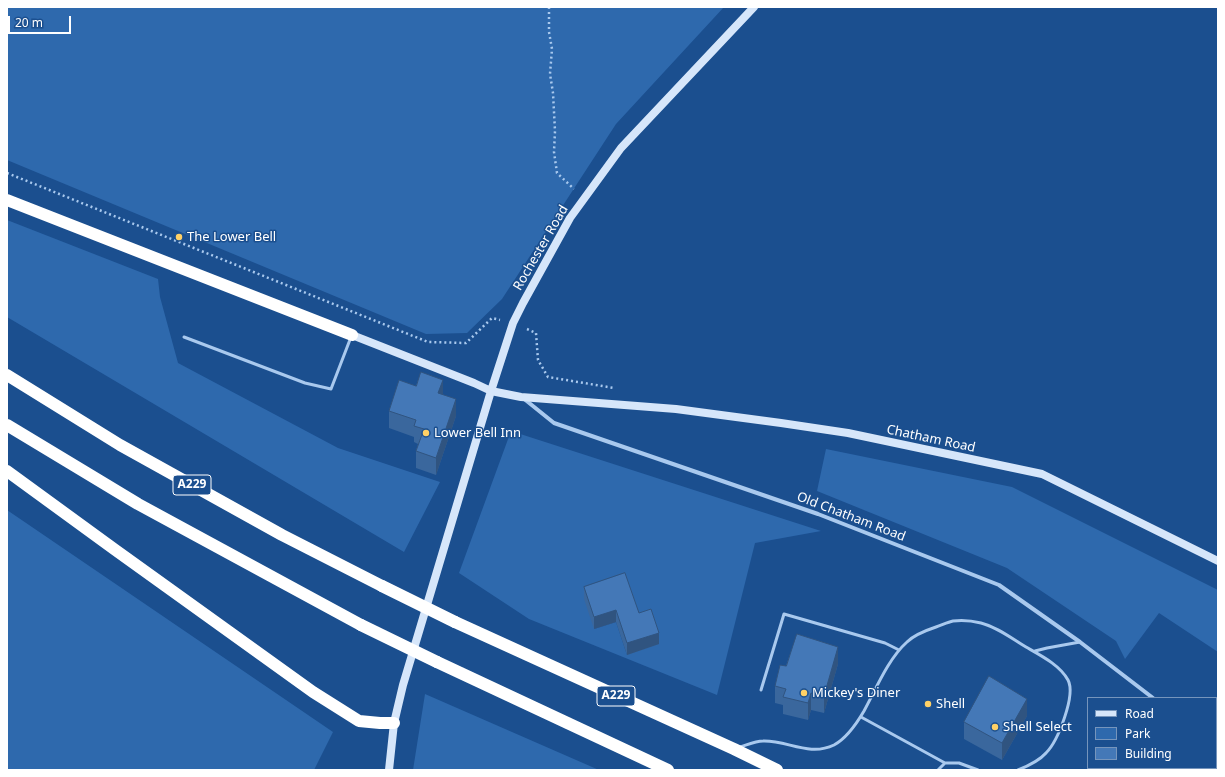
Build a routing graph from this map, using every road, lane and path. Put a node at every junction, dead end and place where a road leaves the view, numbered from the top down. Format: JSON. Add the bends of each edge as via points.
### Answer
{"nodes":[{"id":1,"x":549,"y":7,"type":"edge"},
{"id":2,"x":754,"y":7,"type":"edge"},
{"id":3,"x":7,"y":173,"type":"edge"},
{"id":4,"x":568,"y":184,"type":"dead end"},
{"id":5,"x":7,"y":200,"type":"edge"},
{"id":6,"x":492,"y":318,"type":"dead end"},
{"id":7,"x":536,"y":334,"type":"dead end"},
{"id":8,"x":352,"y":335,"type":"junction"},
{"id":9,"x":184,"y":337,"type":"dead end"},
{"id":10,"x":7,"y":375,"type":"edge"},
{"id":11,"x":491,"y":391,"type":"junction"},
{"id":12,"x":521,"y":396,"type":"junction"},
{"id":13,"x":620,"y":405,"type":"junction"},
{"id":14,"x":7,"y":425,"type":"edge"},
{"id":15,"x":7,"y":471,"type":"edge"},
{"id":16,"x":1218,"y":561,"type":"edge"},
{"id":17,"x":1080,"y":642,"type":"junction"},
{"id":18,"x":899,"y":650,"type":"junction"},
{"id":19,"x":1034,"y":652,"type":"junction"},
{"id":20,"x":761,"y":690,"type":"dead end"},
{"id":21,"x":1152,"y":697,"type":"edge"},
{"id":22,"x":861,"y":717,"type":"junction"},
{"id":23,"x":394,"y":723,"type":"junction"},
{"id":24,"x":734,"y":749,"type":"junction"},
{"id":25,"x":945,"y":763,"type":"junction"},
{"id":26,"x":389,"y":770,"type":"edge"},
{"id":27,"x":668,"y":770,"type":"edge"},
{"id":28,"x":777,"y":770,"type":"edge"},
{"id":29,"x":938,"y":770,"type":"edge"},
{"id":30,"x":978,"y":770,"type":"edge"},
{"id":31,"x":1018,"y":770,"type":"edge"}],
"edges":[{"from":1,"to":4,"type":"path","via":[[554,152],[557,173]]},
{"from":2,"to":11,"type":"street","name":"Rochester Road","via":[[621,148],[570,218],[513,323]]},
{"from":3,"to":6,"type":"path","via":[[428,342],[466,343]]},
{"from":5,"to":8,"type":"highway"},
{"from":7,"to":13,"type":"path","via":[[538,360],[548,377],[619,388]]},
{"from":8,"to":9,"type":"lane","via":[[331,388],[305,383]]},
{"from":8,"to":11,"type":"street","name":"Chatham Road"},
{"from":10,"to":24,"type":"highway","number":"A229","bridge":true,"via":[[120,445],[282,535],[455,622]]},
{"from":11,"to":12,"type":"street","name":"Chatham Road"},
{"from":11,"to":23,"type":"street","name":"Rochester Road","via":[[403,685]]},
{"from":12,"to":13,"type":"street","name":"Chatham Road"},
{"from":12,"to":17,"type":"street","name":"Old Chatham Road","via":[[554,423],[818,514],[999,585]]},
{"from":13,"to":16,"type":"street","name":"Chatham Road","via":[[676,409],[818,429],[1042,474]]},
{"from":14,"to":27,"type":"highway","bridge":true,"via":[[138,504],[361,625]]},
{"from":15,"to":23,"type":"highway","via":[[313,692],[359,721]]},
{"from":17,"to":19,"type":"lane"},
{"from":17,"to":21,"type":"street","name":"Old Chatham Road"},
{"from":18,"to":19,"type":"lane","via":[[908,641],[930,629],[954,621],[980,623],[995,628]]},
{"from":18,"to":20,"type":"lane","via":[[885,643],[784,614]]},
{"from":18,"to":22,"type":"lane"},
{"from":19,"to":31,"type":"lane","via":[[1058,668],[1069,680],[1070,692],[1057,738],[1046,753],[1032,764]]},
{"from":22,"to":24,"type":"lane","via":[[848,734],[835,744],[822,748],[800,748],[762,741]]},
{"from":22,"to":25,"type":"lane"},
{"from":23,"to":26,"type":"street","name":"Rochester Road"},
{"from":24,"to":28,"type":"highway","number":"A229"},
{"from":25,"to":29,"type":"lane"},
{"from":25,"to":30,"type":"lane","via":[[959,763]]}]}
